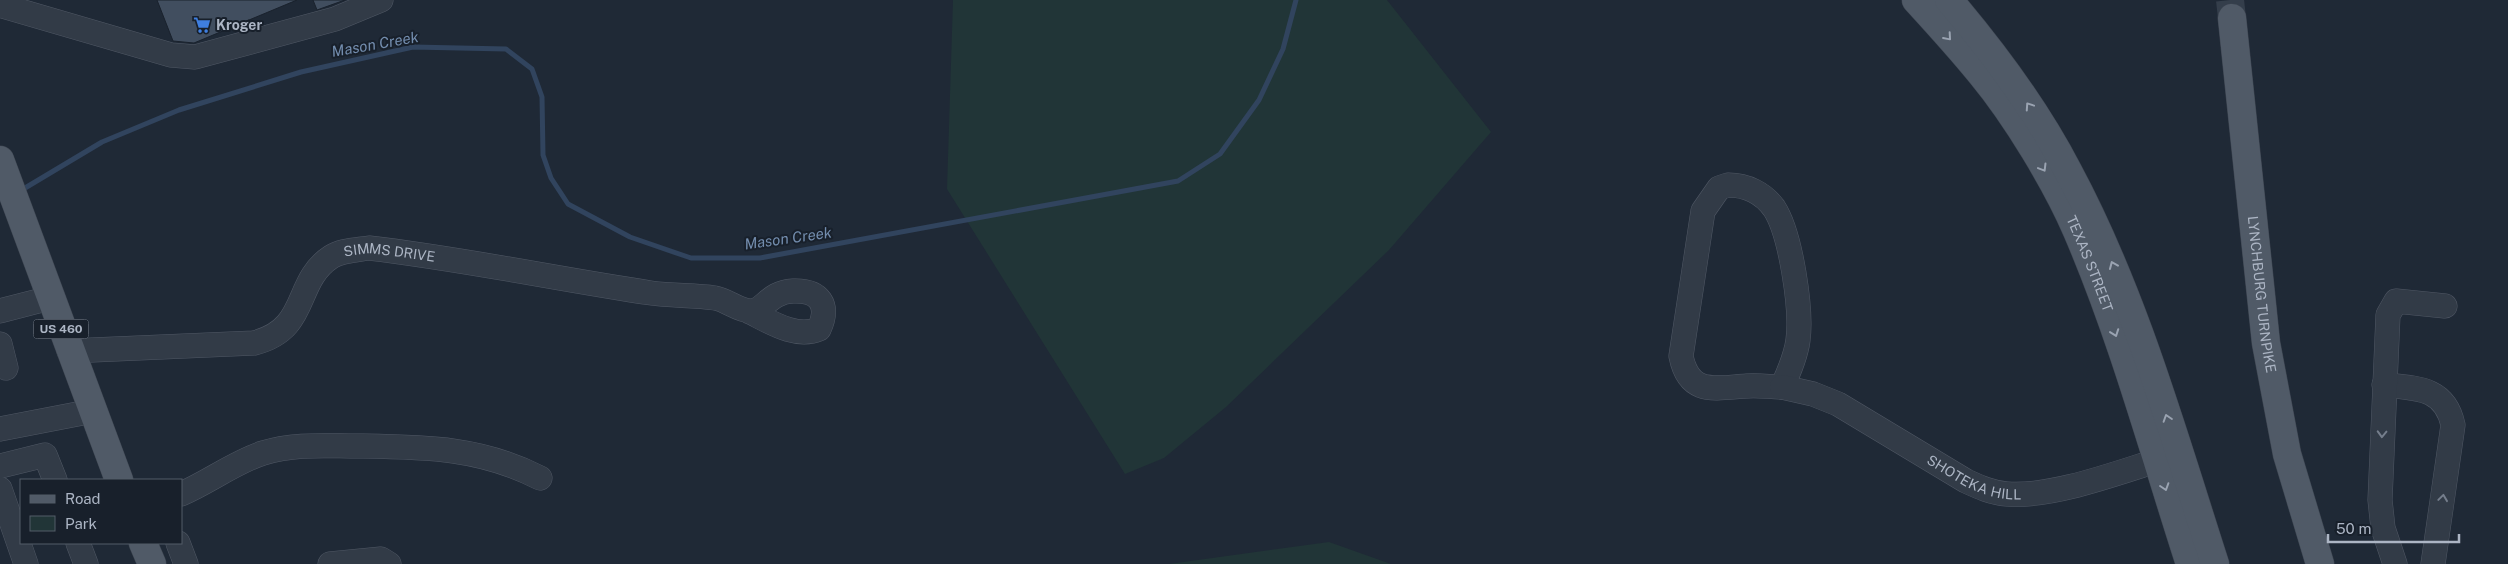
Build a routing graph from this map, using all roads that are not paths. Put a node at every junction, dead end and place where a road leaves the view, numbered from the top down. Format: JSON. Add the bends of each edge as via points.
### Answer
{"nodes":[{"id":1,"x":1,"y":0,"type":"edge"},
{"id":2,"x":381,"y":0,"type":"edge"},
{"id":3,"x":1916,"y":0,"type":"edge"},
{"id":4,"x":1949,"y":0,"type":"edge"},
{"id":5,"x":2232,"y":18,"type":"tunnel mouth"},
{"id":6,"x":0,"y":160,"type":"edge"},
{"id":7,"x":50,"y":298,"type":"junction"},
{"id":8,"x":2445,"y":306,"type":"dead end"},
{"id":9,"x":0,"y":311,"type":"edge"},
{"id":10,"x":748,"y":311,"type":"dead end"},
{"id":11,"x":0,"y":344,"type":"edge"},
{"id":12,"x":69,"y":351,"type":"junction"},
{"id":13,"x":6,"y":368,"type":"dead end"},
{"id":14,"x":2384,"y":386,"type":"junction"},
{"id":15,"x":1782,"y":387,"type":"junction"},
{"id":16,"x":93,"y":411,"type":"junction"},
{"id":17,"x":0,"y":428,"type":"edge"},
{"id":18,"x":2168,"y":457,"type":"junction"},
{"id":19,"x":0,"y":466,"type":"edge"},
{"id":20,"x":540,"y":478,"type":"dead end"},
{"id":21,"x":54,"y":479,"type":"edge"},
{"id":22,"x":119,"y":479,"type":"edge"},
{"id":23,"x":0,"y":489,"type":"edge"},
{"id":24,"x":182,"y":494,"type":"edge"},
{"id":25,"x":78,"y":544,"type":"edge"},
{"id":26,"x":143,"y":544,"type":"edge"},
{"id":27,"x":178,"y":544,"type":"edge"},
{"id":28,"x":26,"y":564,"type":"edge"},
{"id":29,"x":86,"y":564,"type":"edge"},
{"id":30,"x":152,"y":564,"type":"edge"},
{"id":31,"x":186,"y":564,"type":"edge"},
{"id":32,"x":330,"y":564,"type":"edge"},
{"id":33,"x":389,"y":564,"type":"edge"},
{"id":34,"x":2190,"y":564,"type":"edge"},
{"id":35,"x":2215,"y":564,"type":"edge"},
{"id":36,"x":2320,"y":564,"type":"edge"},
{"id":37,"x":2395,"y":564,"type":"edge"},
{"id":38,"x":2433,"y":564,"type":"edge"}],
"edges":[{"from":1,"to":2,"type":"street","via":[[3,6],[143,47],[171,55],[195,56],[335,19]]},
{"from":3,"to":18,"type":"main road","name":"TEXAS STREET","one_way":true,"via":[[1982,74],[2010,113],[2054,187],[2080,240],[2119,343]]},
{"from":18,"to":4,"type":"main road","name":"TEXAS STREET","one_way":true,"via":[[2119,279],[2068,170],[2003,67]]},
{"from":5,"to":36,"type":"main road","name":"LYNCHBURG TURNPIKE","via":[[2266,344],[2287,454]]},
{"from":6,"to":7,"type":"main road","number":"US 460"},
{"from":7,"to":9,"type":"street"},
{"from":7,"to":12,"type":"main road","number":"US 460"},
{"from":8,"to":14,"type":"street","via":[[2396,302],[2392,306],[2388,315]]},
{"from":10,"to":12,"type":"street","name":"SIMMS DRIVE","via":[[717,298],[652,293],[369,248],[332,256],[311,279],[287,326],[266,340]]},
{"from":11,"to":13,"type":"street"},
{"from":12,"to":16,"type":"main road","number":"US 460"},
{"from":14,"to":37,"type":"street","one_way":true,"via":[[2380,500]]},
{"from":38,"to":14,"type":"street","one_way":true,"via":[[2453,425],[2450,410],[2439,398],[2423,390]]},
{"from":15,"to":15,"type":"street","name":"SHOTEKA HILL","via":[[1798,340],[1796,283],[1782,228],[1774,209],[1763,197],[1740,185],[1728,185],[1719,188],[1703,211],[1680,356],[1690,380],[1708,388]]},
{"from":15,"to":18,"type":"street","name":"SHOTEKA HILL","via":[[1838,404],[1966,481],[1985,490],[2005,494],[2050,491]]},
{"from":16,"to":17,"type":"street"},
{"from":16,"to":22,"type":"main road","number":"US 460"},
{"from":18,"to":34,"type":"main road","name":"TEXAS STREET","one_way":true},
{"from":18,"to":35,"type":"main road","name":"TEXAS STREET"},
{"from":19,"to":21,"type":"street","via":[[45,455]]},
{"from":20,"to":24,"type":"street","via":[[493,458],[456,450],[302,446],[261,454]]},
{"from":23,"to":28,"type":"street"},
{"from":25,"to":29,"type":"street"},
{"from":26,"to":30,"type":"main road"},
{"from":27,"to":31,"type":"street"},
{"from":32,"to":33,"type":"street","via":[[381,559]]}]}
